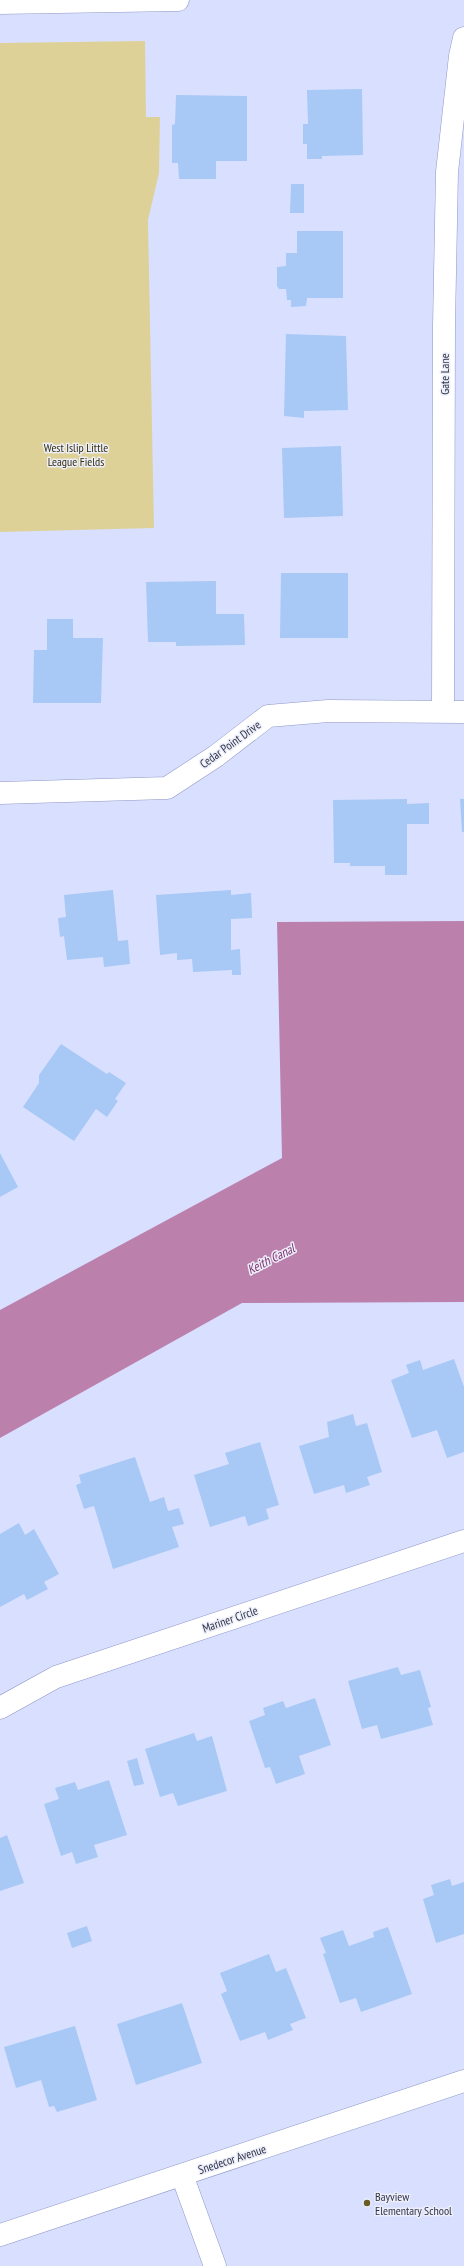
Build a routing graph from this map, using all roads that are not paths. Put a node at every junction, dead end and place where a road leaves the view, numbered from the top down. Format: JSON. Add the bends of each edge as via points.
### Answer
{"nodes":[{"id":1,"x":178,"y":0,"type":"edge"},
{"id":2,"x":36,"y":1,"type":"edge"},
{"id":3,"x":0,"y":4,"type":"edge"},
{"id":4,"x":464,"y":38,"type":"edge"},
{"id":5,"x":454,"y":712,"type":"edge"},
{"id":6,"x":0,"y":793,"type":"edge"},
{"id":7,"x":464,"y":1541,"type":"edge"},
{"id":8,"x":0,"y":1708,"type":"edge"},
{"id":9,"x":464,"y":2081,"type":"edge"},
{"id":10,"x":182,"y":2175,"type":"junction"},
{"id":11,"x":0,"y":2235,"type":"edge"},
{"id":12,"x":215,"y":2266,"type":"edge"}],
"edges":[{"from":1,"to":2,"type":"street"},
{"from":2,"to":3,"type":"street"},
{"from":4,"to":5,"type":"street","name":"Gate Lane","via":[[447,172],[444,325]]},
{"from":5,"to":6,"type":"street","name":"Cedar Point Drive","via":[[328,711],[268,716],[216,756],[167,788]]},
{"from":7,"to":8,"type":"street","name":"Mariner Circle","via":[[56,1678]]},
{"from":9,"to":10,"type":"street","name":"Snedecor Avenue"},
{"from":10,"to":11,"type":"street","name":"Snedecor Avenue"},
{"from":10,"to":12,"type":"street"}]}
